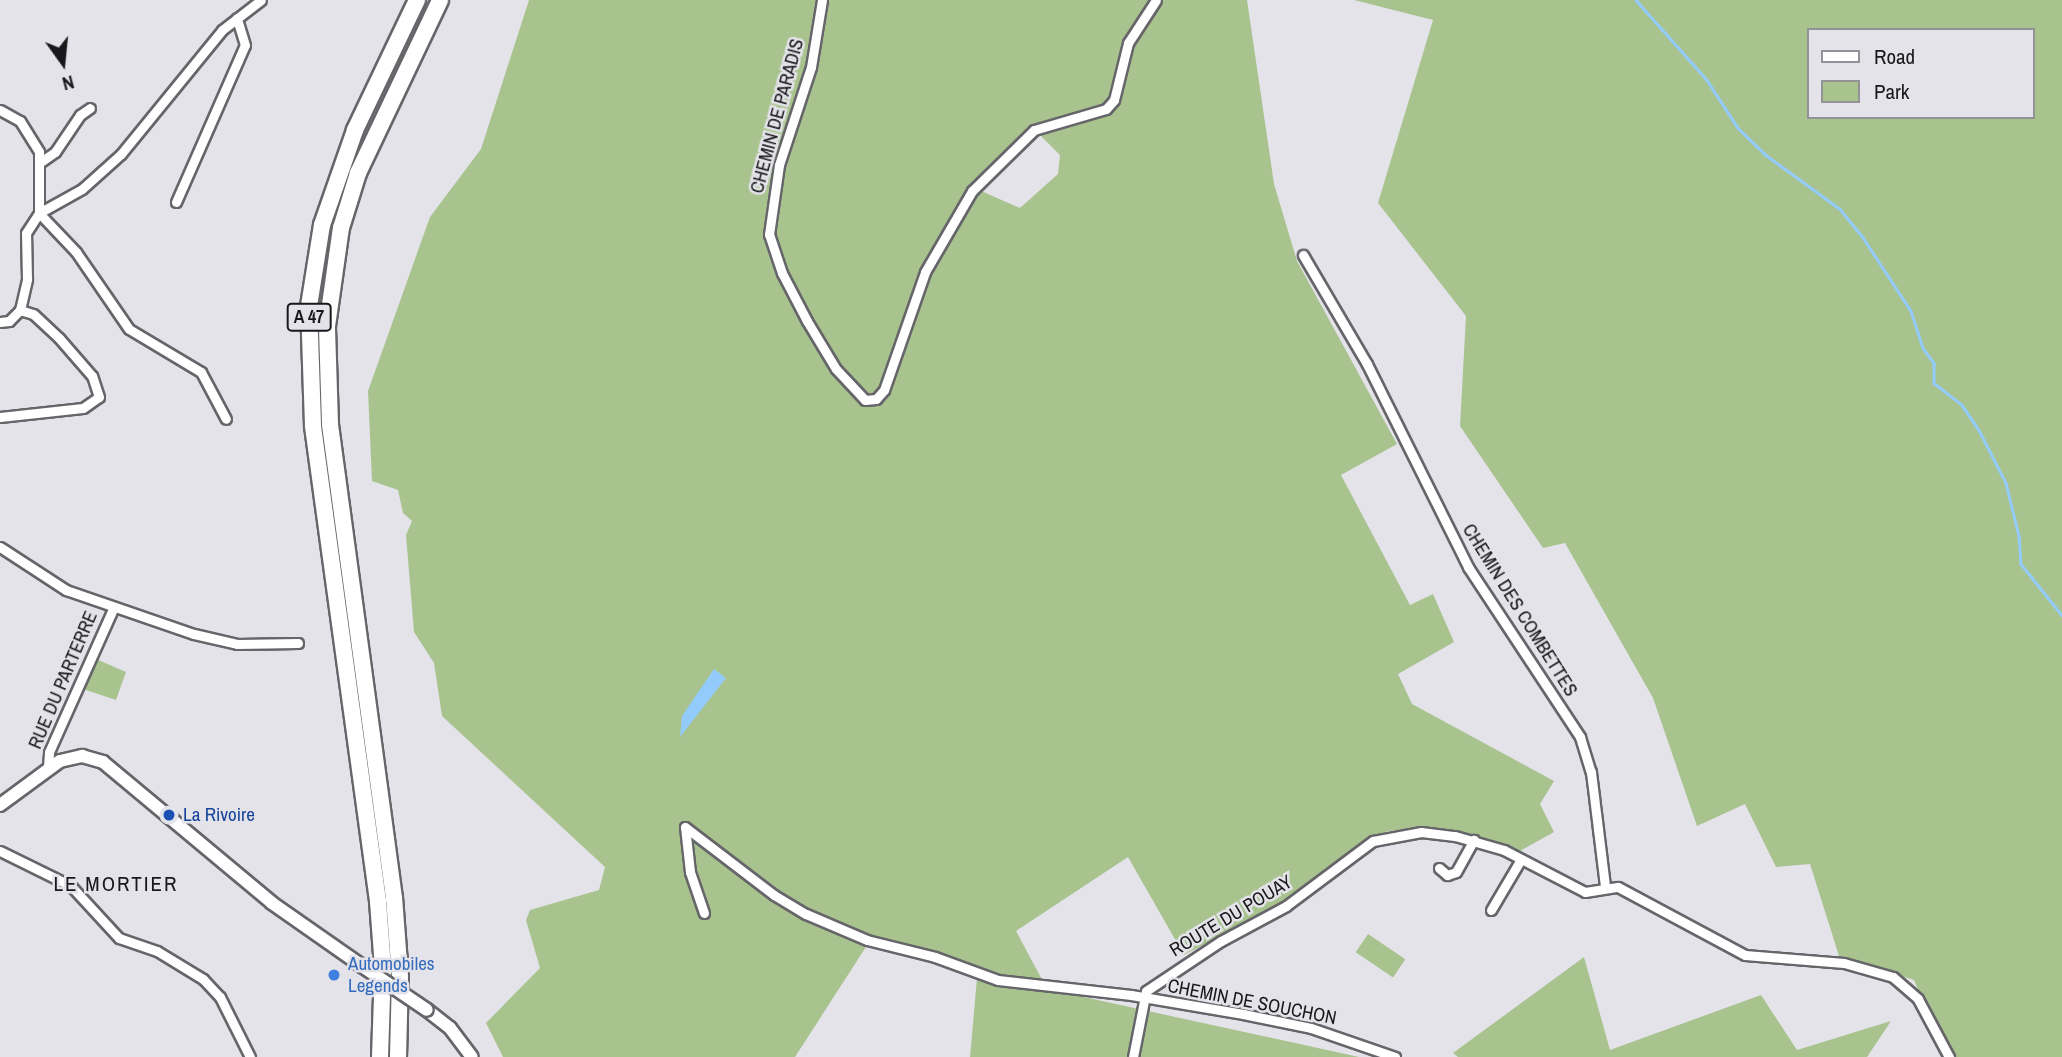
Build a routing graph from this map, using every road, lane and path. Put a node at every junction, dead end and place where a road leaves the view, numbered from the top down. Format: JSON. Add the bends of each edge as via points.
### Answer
{"nodes":[{"id":1,"x":261,"y":0,"type":"edge"},
{"id":2,"x":417,"y":0,"type":"edge"},
{"id":3,"x":440,"y":0,"type":"edge"},
{"id":4,"x":822,"y":0,"type":"edge"},
{"id":5,"x":1156,"y":0,"type":"edge"},
{"id":6,"x":237,"y":18,"type":"junction"},
{"id":7,"x":90,"y":108,"type":"dead end"},
{"id":8,"x":0,"y":110,"type":"edge"},
{"id":9,"x":42,"y":161,"type":"junction"},
{"id":10,"x":176,"y":202,"type":"dead end"},
{"id":11,"x":39,"y":213,"type":"junction"},
{"id":12,"x":1303,"y":255,"type":"dead end"},
{"id":13,"x":20,"y":310,"type":"junction"},
{"id":14,"x":0,"y":322,"type":"edge"},
{"id":15,"x":0,"y":417,"type":"edge"},
{"id":16,"x":226,"y":419,"type":"dead end"},
{"id":17,"x":0,"y":547,"type":"edge"},
{"id":18,"x":114,"y":607,"type":"junction"},
{"id":19,"x":298,"y":643,"type":"dead end"},
{"id":20,"x":48,"y":767,"type":"junction"},
{"id":21,"x":0,"y":805,"type":"edge"},
{"id":22,"x":1474,"y":840,"type":"junction"},
{"id":23,"x":0,"y":851,"type":"edge"},
{"id":24,"x":1521,"y":859,"type":"junction"},
{"id":25,"x":1439,"y":868,"type":"dead end"},
{"id":26,"x":1605,"y":886,"type":"junction"},
{"id":27,"x":1491,"y":910,"type":"dead end"},
{"id":28,"x":704,"y":913,"type":"dead end"},
{"id":29,"x":1142,"y":998,"type":"junction"},
{"id":30,"x":250,"y":1057,"type":"edge"},
{"id":31,"x":380,"y":1057,"type":"edge"},
{"id":32,"x":398,"y":1057,"type":"edge"},
{"id":33,"x":472,"y":1057,"type":"edge"},
{"id":34,"x":1133,"y":1057,"type":"edge"},
{"id":35,"x":1395,"y":1057,"type":"edge"},
{"id":36,"x":1949,"y":1057,"type":"edge"}],
"edges":[{"from":1,"to":6,"type":"street"},
{"from":2,"to":31,"type":"highway","number":"A 47","via":[[355,130],[322,225],[309,306],[313,425],[378,901],[383,968]]},
{"from":3,"to":32,"type":"highway","number":"A 47","via":[[358,173],[341,228],[327,326],[330,424],[394,898],[400,977]]},
{"from":4,"to":5,"type":"street","name":"CHEMIN DE PARADIS","via":[[811,67],[779,164],[769,234],[782,273],[807,321],[836,369],[865,400],[876,399],[884,390],[925,272],[972,191],[1034,130],[1106,109],[1114,100],[1128,43]]},
{"from":6,"to":10,"type":"street","via":[[245,35],[241,56]]},
{"from":6,"to":11,"type":"street","via":[[195,59],[121,153],[82,189]]},
{"from":7,"to":9,"type":"street","via":[[55,152]]},
{"from":8,"to":9,"type":"street","via":[[20,121]]},
{"from":9,"to":11,"type":"street"},
{"from":11,"to":13,"type":"street","via":[[26,233],[27,279]]},
{"from":11,"to":16,"type":"street","via":[[76,252],[129,330],[201,372]]},
{"from":12,"to":26,"type":"street","name":"CHEMIN DES COMBETTES","via":[[1367,365],[1468,567],[1580,737],[1591,772]]},
{"from":13,"to":14,"type":"street","via":[[9,321]]},
{"from":13,"to":15,"type":"street","via":[[33,314],[60,338],[92,376],[99,397],[83,408]]},
{"from":17,"to":18,"type":"street","name":"RUE DU PARTERRE","via":[[66,590]]},
{"from":18,"to":19,"type":"street","name":"RUE DU PARTERRE","via":[[223,642]]},
{"from":18,"to":20,"type":"street","name":"RUE DU PARTERRE","via":[[48,752]]},
{"from":20,"to":21,"type":"main road"},
{"from":20,"to":33,"type":"main road","bridge":true,"via":[[82,756],[103,762],[272,903],[450,1028]]},
{"from":22,"to":24,"type":"street","name":"ROUTE DU POUAY"},
{"from":22,"to":25,"type":"street","via":[[1456,872],[1447,875]]},
{"from":22,"to":29,"type":"street","name":"ROUTE DU POUAY","via":[[1421,832],[1373,841],[1286,906],[1190,961]]},
{"from":23,"to":30,"type":"street","via":[[71,886],[119,938],[157,951],[204,979],[220,997]]},
{"from":24,"to":26,"type":"street","name":"ROUTE DU POUAY","via":[[1581,891]]},
{"from":24,"to":27,"type":"street"},
{"from":26,"to":36,"type":"street","name":"ROUTE DU POUAY","via":[[1629,892],[1745,955],[1843,963],[1893,976],[1918,999]]},
{"from":28,"to":29,"type":"street","name":"CHEMIN DE SOUCHON","via":[[690,872],[685,827],[774,895],[856,936],[998,980]]},
{"from":29,"to":34,"type":"street"},
{"from":29,"to":35,"type":"street","name":"CHEMIN DE SOUCHON","via":[[1311,1028]]}]}
